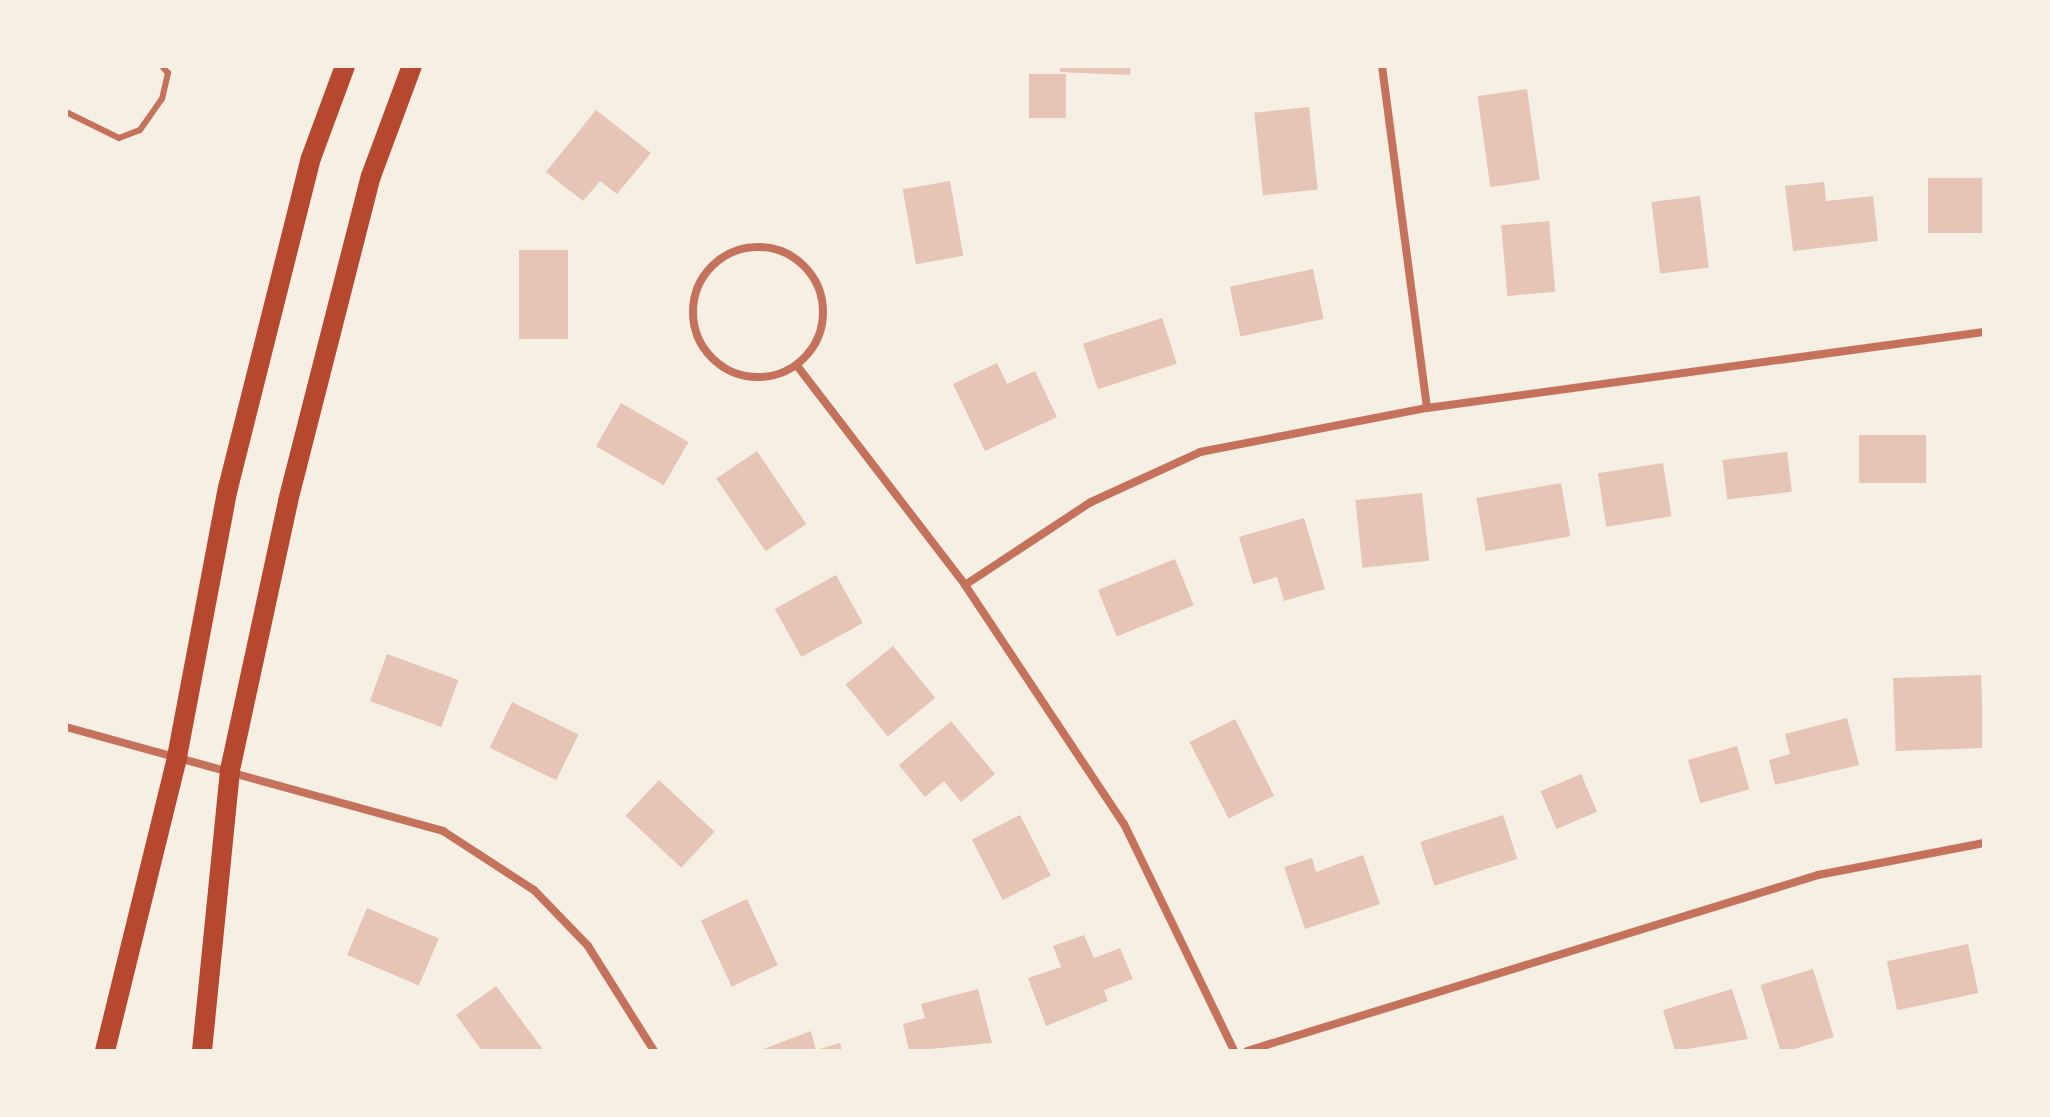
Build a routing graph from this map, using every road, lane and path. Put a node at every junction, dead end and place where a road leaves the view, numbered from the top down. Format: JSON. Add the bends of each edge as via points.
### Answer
{"nodes":[{"id":1,"x":162,"y":66,"type":"edge"},
{"id":2,"x":345,"y":66,"type":"edge"},
{"id":3,"x":412,"y":66,"type":"edge"},
{"id":4,"x":1382,"y":66,"type":"edge"},
{"id":5,"x":66,"y":112,"type":"edge"},
{"id":6,"x":1984,"y":332,"type":"edge"},
{"id":7,"x":798,"y":367,"type":"junction"},
{"id":8,"x":1427,"y":408,"type":"junction"},
{"id":9,"x":965,"y":585,"type":"junction"},
{"id":10,"x":66,"y":727,"type":"edge"},
{"id":11,"x":177,"y":757,"type":"junction"},
{"id":12,"x":230,"y":770,"type":"junction"},
{"id":13,"x":1984,"y":843,"type":"edge"},
{"id":14,"x":105,"y":1051,"type":"edge"},
{"id":15,"x":202,"y":1051,"type":"edge"},
{"id":16,"x":654,"y":1051,"type":"edge"},
{"id":17,"x":1234,"y":1051,"type":"edge"},
{"id":18,"x":1247,"y":1051,"type":"edge"}],
"edges":[{"from":1,"to":5,"type":"lane","via":[[168,73],[162,99],[140,130],[119,138]]},
{"from":2,"to":11,"type":"main road","via":[[311,158],[228,488]]},
{"from":3,"to":12,"type":"main road","via":[[371,176],[288,501]]},
{"from":4,"to":8,"type":"street"},
{"from":6,"to":8,"type":"street"},
{"from":7,"to":7,"type":"street","via":[[823,326],[813,275],[794,255],[767,246],[714,263],[692,304],[702,348],[738,373],[767,376]]},
{"from":7,"to":9,"type":"street"},
{"from":8,"to":9,"type":"street","via":[[1200,452],[1091,502]]},
{"from":9,"to":17,"type":"street","via":[[1124,824]]},
{"from":10,"to":11,"type":"street"},
{"from":11,"to":12,"type":"street"},
{"from":11,"to":14,"type":"main road"},
{"from":12,"to":15,"type":"main road"},
{"from":12,"to":16,"type":"street","via":[[443,831],[534,890],[588,946]]},
{"from":13,"to":18,"type":"street","via":[[1818,875]]}]}
